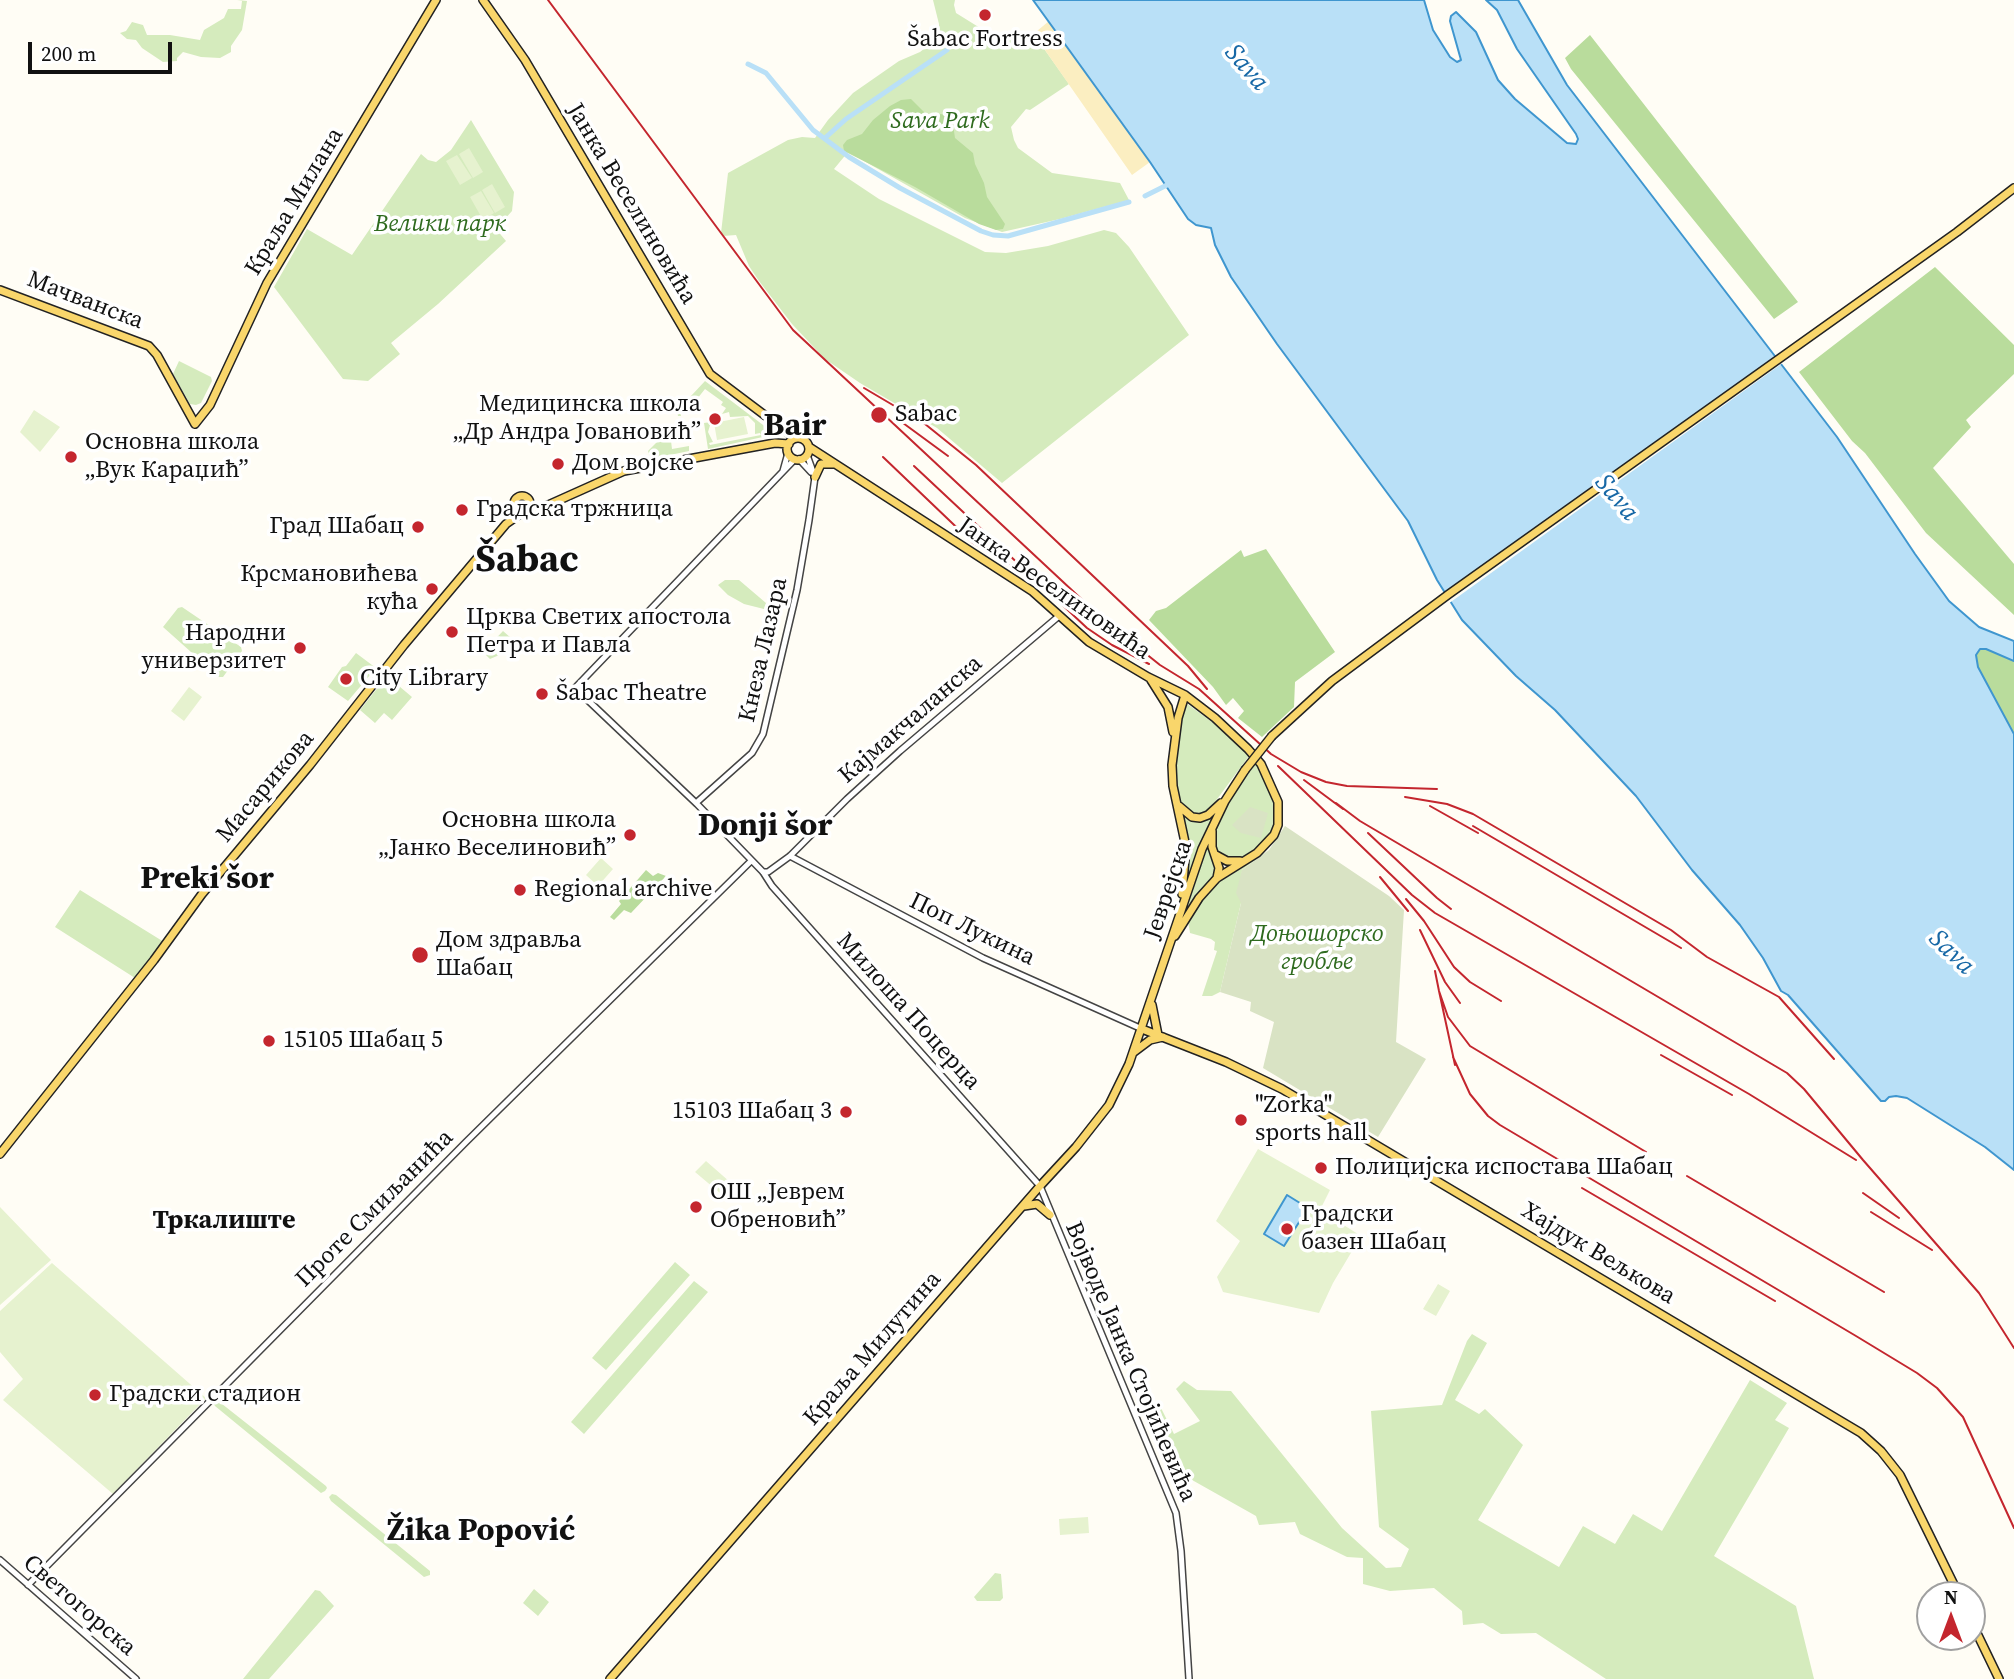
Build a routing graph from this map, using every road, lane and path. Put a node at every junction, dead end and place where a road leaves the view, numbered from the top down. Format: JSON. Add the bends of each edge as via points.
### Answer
{"nodes":[{"id":1,"x":483,"y":0,"type":"edge"},
{"id":2,"x":436,"y":1,"type":"edge"},
{"id":3,"x":2014,"y":188,"type":"edge"},
{"id":4,"x":0,"y":290,"type":"edge"},
{"id":5,"x":210,"y":405,"type":"junction"},
{"id":6,"x":187,"y":408,"type":"junction"},
{"id":7,"x":195,"y":424,"type":"joint"},
{"id":8,"x":777,"y":425,"type":"junction"},
{"id":9,"x":771,"y":444,"type":"junction"},
{"id":10,"x":790,"y":445,"type":"junction"},
{"id":11,"x":804,"y":455,"type":"junction"},
{"id":12,"x":833,"y":463,"type":"junction"},
{"id":13,"x":782,"y":474,"type":"junction"},
{"id":14,"x":815,"y":477,"type":"junction"},
{"id":15,"x":529,"y":500,"type":"junction"},
{"id":16,"x":553,"y":502,"type":"junction"},
{"id":17,"x":513,"y":506,"type":"junction"},
{"id":18,"x":526,"y":511,"type":"junction"},
{"id":19,"x":506,"y":524,"type":"junction"},
{"id":20,"x":1059,"y":616,"type":"junction"},
{"id":21,"x":1148,"y":677,"type":"junction"},
{"id":22,"x":1185,"y":695,"type":"junction"},
{"id":23,"x":1174,"y":741,"type":"junction"},
{"id":24,"x":1228,"y":795,"type":"junction"},
{"id":25,"x":696,"y":803,"type":"junction"},
{"id":26,"x":1176,"y":804,"type":"junction"},
{"id":27,"x":1213,"y":825,"type":"junction"},
{"id":28,"x":1214,"y":854,"type":"junction"},
{"id":29,"x":790,"y":856,"type":"junction"},
{"id":30,"x":1247,"y":859,"type":"junction"},
{"id":31,"x":751,"y":861,"type":"junction"},
{"id":32,"x":763,"y":872,"type":"junction"},
{"id":33,"x":1217,"y":878,"type":"junction"},
{"id":34,"x":1184,"y":900,"type":"junction"},
{"id":35,"x":1172,"y":940,"type":"junction"},
{"id":36,"x":1152,"y":1002,"type":"junction"},
{"id":37,"x":1142,"y":1029,"type":"junction"},
{"id":38,"x":1160,"y":1036,"type":"junction"},
{"id":39,"x":1133,"y":1052,"type":"junction"},
{"id":40,"x":0,"y":1154,"type":"edge"},
{"id":41,"x":1040,"y":1186,"type":"junction"},
{"id":42,"x":1023,"y":1206,"type":"junction"},
{"id":43,"x":1050,"y":1214,"type":"junction"},
{"id":44,"x":0,"y":1560,"type":"edge"},
{"id":45,"x":1952,"y":1581,"type":"edge"},
{"id":46,"x":28,"y":1585,"type":"junction"},
{"id":47,"x":1985,"y":1651,"type":"edge"},
{"id":48,"x":136,"y":1679,"type":"edge"},
{"id":49,"x":610,"y":1679,"type":"edge"},
{"id":50,"x":1189,"y":1679,"type":"edge"},
{"id":51,"x":1998,"y":1679,"type":"edge"}],
"edges":[{"from":1,"to":8,"type":"main road","name":"Јанка Веселиновића","via":[[525,60],[710,374]]},
{"from":2,"to":5,"type":"main road","name":"Краља Милана","via":[[267,283]]},
{"from":3,"to":24,"type":"main road","name":"Јеврејска","bridge":true,"via":[[1324,688],[1272,736]]},
{"from":4,"to":6,"type":"main road","name":"Мачванска","via":[[149,346]]},
{"from":5,"to":6,"type":"main road","via":[[195,412]]},
{"from":5,"to":7,"type":"main road","name":"Краља Милана"},
{"from":6,"to":7,"type":"main road","name":"Мачванска"},
{"from":8,"to":9,"type":"main road","via":[[779,436]]},
{"from":8,"to":10,"type":"main road","name":"Јанка Веселиновића"},
{"from":9,"to":10,"type":"main road"},
{"from":9,"to":16,"type":"main road","via":[[624,471]]},
{"from":10,"to":11,"type":"main road"},
{"from":10,"to":11,"type":"main road","via":[[805,440]]},
{"from":10,"to":13,"type":"street"},
{"from":11,"to":12,"type":"main road","name":"Јанка Веселиновића"},
{"from":11,"to":13,"type":"street"},
{"from":11,"to":14,"type":"street"},
{"from":12,"to":14,"type":"main road","via":[[821,464]]},
{"from":12,"to":20,"type":"main road","name":"Јанка Веселиновића","via":[[999,569]]},
{"from":13,"to":25,"type":"street","name":"Милоша Поцерца","via":[[575,688]]},
{"from":14,"to":25,"type":"street","name":"Кнеза Лазара","via":[[798,586],[763,734],[754,752]]},
{"from":15,"to":16,"type":"main road"},
{"from":15,"to":17,"type":"main road","via":[[519,496]]},
{"from":15,"to":18,"type":"main road"},
{"from":16,"to":18,"type":"main road"},
{"from":17,"to":18,"type":"main road"},
{"from":17,"to":19,"type":"main road"},
{"from":18,"to":19,"type":"main road"},
{"from":19,"to":40,"type":"main road","name":"Масарикова","via":[[201,896]]},
{"from":20,"to":21,"type":"main road","name":"Јанка Веселиновића","via":[[1089,642]]},
{"from":20,"to":29,"type":"street","name":"Кајмакчаланска","via":[[902,748]]},
{"from":21,"to":22,"type":"main road","name":"Јанка Веселиновића"},
{"from":21,"to":23,"type":"main road","via":[[1168,707]]},
{"from":22,"to":23,"type":"main road"},
{"from":22,"to":30,"type":"main road","name":"Јанка Веселиновића","via":[[1248,748],[1276,795],[1279,814],[1274,835]]},
{"from":23,"to":26,"type":"main road"},
{"from":24,"to":26,"type":"main road","via":[[1200,818]]},
{"from":24,"to":27,"type":"main road","name":"Јеврејска"},
{"from":25,"to":31,"type":"street","name":"Милоша Поцерца"},
{"from":26,"to":34,"type":"main road","via":[[1186,847]]},
{"from":27,"to":28,"type":"main road"},
{"from":27,"to":34,"type":"main road","name":"Јеврејска"},
{"from":28,"to":30,"type":"main road","via":[[1227,861]]},
{"from":28,"to":33,"type":"main road"},
{"from":29,"to":32,"type":"street","name":"Кајмакчаланска"},
{"from":29,"to":37,"type":"street","name":"Поп Лукина","via":[[983,958]]},
{"from":30,"to":33,"type":"main road","name":"Јанка Веселиновића"},
{"from":31,"to":32,"type":"street","name":"Милоша Поцерца"},
{"from":31,"to":46,"type":"street","name":"Проте Смиљанића"},
{"from":32,"to":41,"type":"street","name":"Милоша Поцерца"},
{"from":33,"to":35,"type":"main road","name":"Јанка Веселиновића"},
{"from":34,"to":35,"type":"main road","name":"Јеврејска"},
{"from":35,"to":36,"type":"main road","name":"Јеврејска"},
{"from":36,"to":37,"type":"main road","name":"Јеврејска"},
{"from":36,"to":38,"type":"main road"},
{"from":37,"to":38,"type":"main road","name":"Хајдук Вељкова"},
{"from":37,"to":39,"type":"main road","name":"Краља Милутина"},
{"from":38,"to":39,"type":"main road"},
{"from":38,"to":45,"type":"main road","name":"Хајдук Вељкова","via":[[1293,1095],[1861,1433],[1897,1471]]},
{"from":39,"to":41,"type":"main road","name":"Краља Милутина","via":[[1109,1105]]},
{"from":41,"to":42,"type":"main road","name":"Краља Милутина"},
{"from":41,"to":43,"type":"street","name":"Војводе Јанка Стојићевића"},
{"from":42,"to":43,"type":"main road","via":[[1037,1204]]},
{"from":42,"to":49,"type":"main road","name":"Краља Милутина"},
{"from":43,"to":50,"type":"street","name":"Војводе Јанка Стојићевића","via":[[1175,1513]]},
{"from":44,"to":46,"type":"street","name":"Светогорска"},
{"from":46,"to":48,"type":"street","name":"Светогорска"},
{"from":47,"to":51,"type":"main road"}]}
